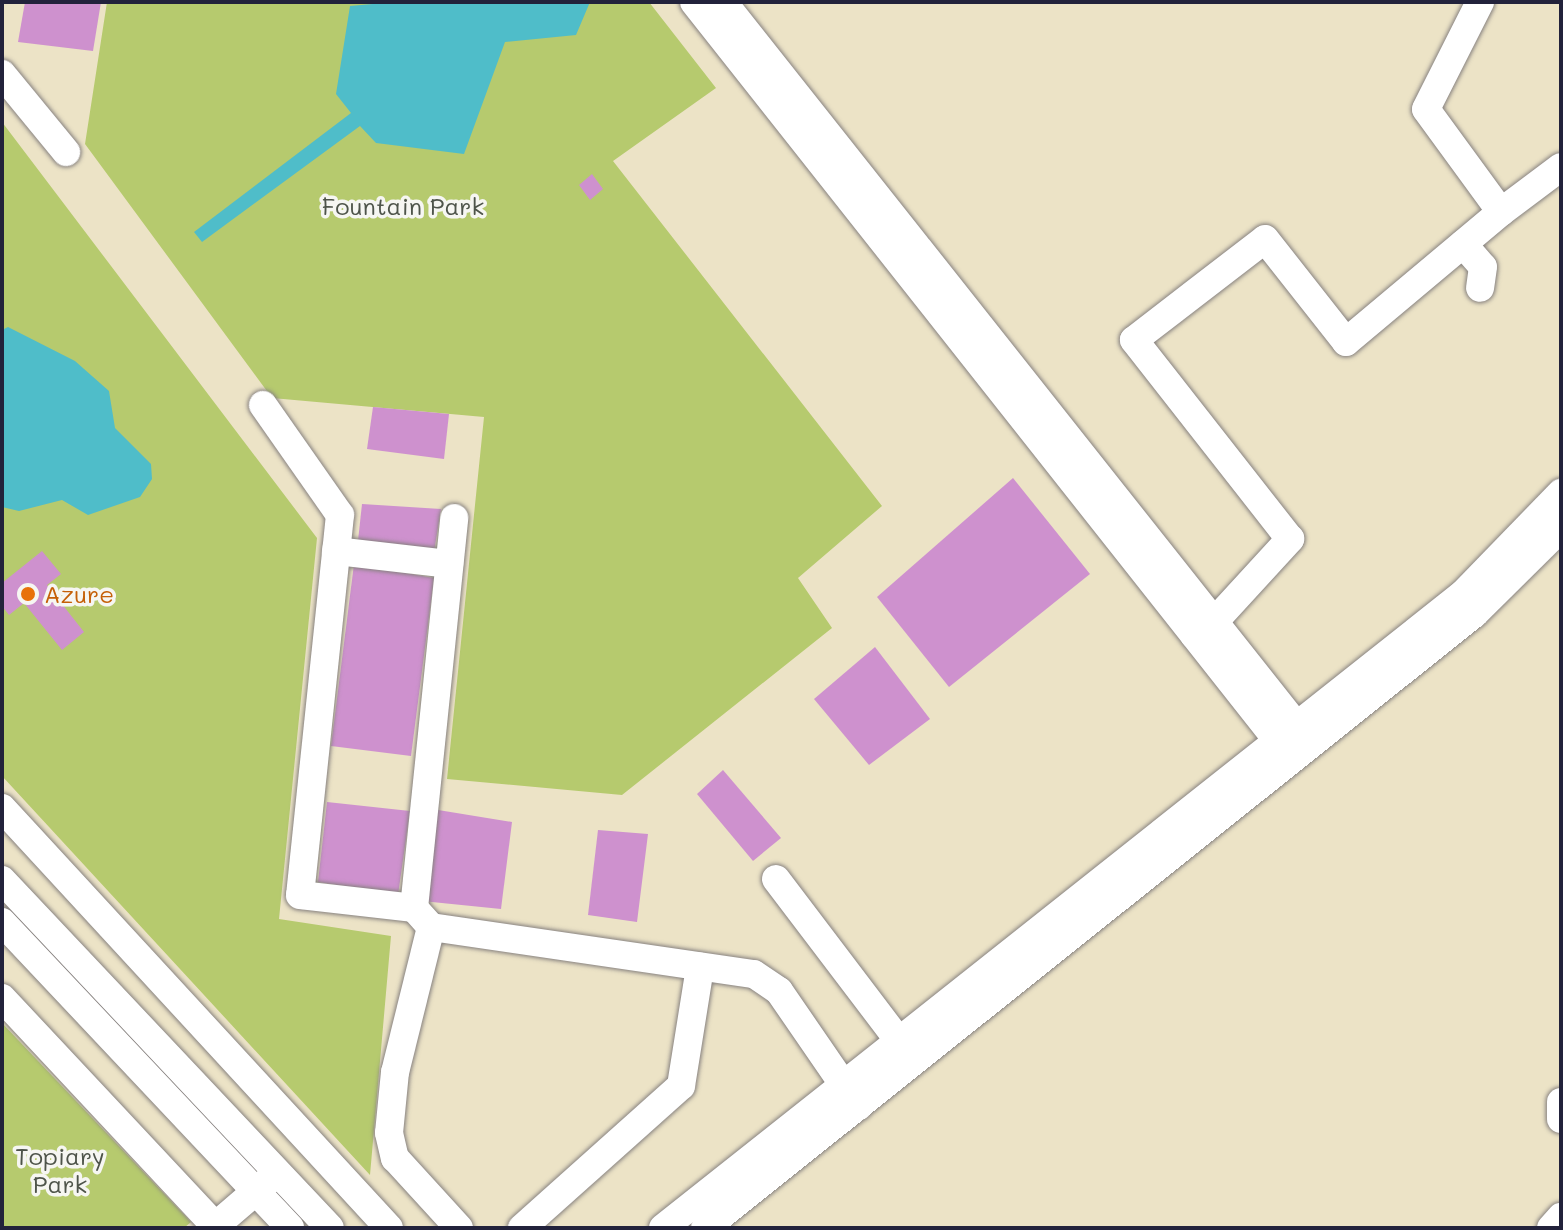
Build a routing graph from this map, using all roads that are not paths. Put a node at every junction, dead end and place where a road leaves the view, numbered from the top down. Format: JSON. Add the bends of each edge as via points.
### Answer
{"nodes":[{"id":1,"x":694,"y":2,"type":"edge"},
{"id":2,"x":723,"y":2,"type":"edge"},
{"id":3,"x":1480,"y":2,"type":"edge"},
{"id":4,"x":734,"y":35,"type":"junction"},
{"id":5,"x":2,"y":74,"type":"edge"},
{"id":6,"x":66,"y":152,"type":"dead end"},
{"id":7,"x":1561,"y":167,"type":"edge"},
{"id":8,"x":1501,"y":212,"type":"junction"},
{"id":9,"x":1463,"y":244,"type":"junction"},
{"id":10,"x":1480,"y":288,"type":"dead end"},
{"id":11,"x":263,"y":405,"type":"dead end"},
{"id":12,"x":1561,"y":493,"type":"edge"},
{"id":13,"x":454,"y":518,"type":"dead end"},
{"id":14,"x":1561,"y":528,"type":"edge"},
{"id":15,"x":336,"y":551,"type":"junction"},
{"id":16,"x":449,"y":564,"type":"junction"},
{"id":17,"x":1204,"y":628,"type":"junction"},
{"id":18,"x":1294,"y":743,"type":"junction"},
{"id":19,"x":2,"y":808,"type":"edge"},
{"id":20,"x":776,"y":879,"type":"dead end"},
{"id":21,"x":2,"y":880,"type":"edge"},
{"id":22,"x":422,"y":917,"type":"junction"},
{"id":23,"x":2,"y":922,"type":"edge"},
{"id":24,"x":700,"y":967,"type":"junction"},
{"id":25,"x":2,"y":998,"type":"edge"},
{"id":26,"x":907,"y":1051,"type":"junction"},
{"id":27,"x":850,"y":1096,"type":"junction"},
{"id":28,"x":1561,"y":1102,"type":"edge"},
{"id":29,"x":1561,"y":1119,"type":"edge"},
{"id":30,"x":278,"y":1173,"type":"junction"},
{"id":31,"x":256,"y":1192,"type":"junction"},
{"id":32,"x":1561,"y":1217,"type":"edge"},
{"id":33,"x":223,"y":1225,"type":"edge"},
{"id":34,"x":290,"y":1228,"type":"edge"},
{"id":35,"x":330,"y":1228,"type":"edge"},
{"id":36,"x":389,"y":1228,"type":"edge"},
{"id":37,"x":459,"y":1228,"type":"edge"},
{"id":38,"x":522,"y":1228,"type":"edge"},
{"id":39,"x":663,"y":1228,"type":"edge"},
{"id":40,"x":705,"y":1228,"type":"edge"},
{"id":41,"x":1551,"y":1228,"type":"edge"}],
"edges":[{"from":1,"to":4,"type":"street"},
{"from":2,"to":4,"type":"street"},
{"from":3,"to":8,"type":"street","via":[[1426,109]]},
{"from":4,"to":17,"type":"street"},
{"from":4,"to":17,"type":"street","via":[[846,142],[957,279]]},
{"from":5,"to":6,"type":"street"},
{"from":7,"to":8,"type":"street"},
{"from":8,"to":9,"type":"street"},
{"from":9,"to":10,"type":"street","via":[[1483,267]]},
{"from":9,"to":17,"type":"street","via":[[1346,342],[1265,239],[1134,340],[1290,539]]},
{"from":11,"to":15,"type":"street","via":[[340,515]]},
{"from":12,"to":18,"type":"street","via":[[1463,594]]},
{"from":13,"to":16,"type":"street"},
{"from":14,"to":18,"type":"street","via":[[1474,614]]},
{"from":15,"to":16,"type":"street"},
{"from":15,"to":22,"type":"street","via":[[300,895]]},
{"from":16,"to":22,"type":"street"},
{"from":17,"to":18,"type":"street"},
{"from":18,"to":26,"type":"street"},
{"from":19,"to":36,"type":"street"},
{"from":20,"to":26,"type":"street"},
{"from":21,"to":30,"type":"street"},
{"from":22,"to":24,"type":"street"},
{"from":22,"to":37,"type":"street","via":[[389,1133],[395,1158]]},
{"from":23,"to":31,"type":"street"},
{"from":24,"to":27,"type":"street","via":[[754,974],[779,991]]},
{"from":24,"to":38,"type":"street","via":[[681,1086]]},
{"from":25,"to":33,"type":"street"},
{"from":26,"to":27,"type":"street"},
{"from":27,"to":39,"type":"street"},
{"from":27,"to":40,"type":"street"},
{"from":28,"to":29,"type":"street"},
{"from":30,"to":31,"type":"street"},
{"from":30,"to":35,"type":"street"},
{"from":31,"to":33,"type":"street"},
{"from":31,"to":34,"type":"street"},
{"from":32,"to":41,"type":"street"}]}
